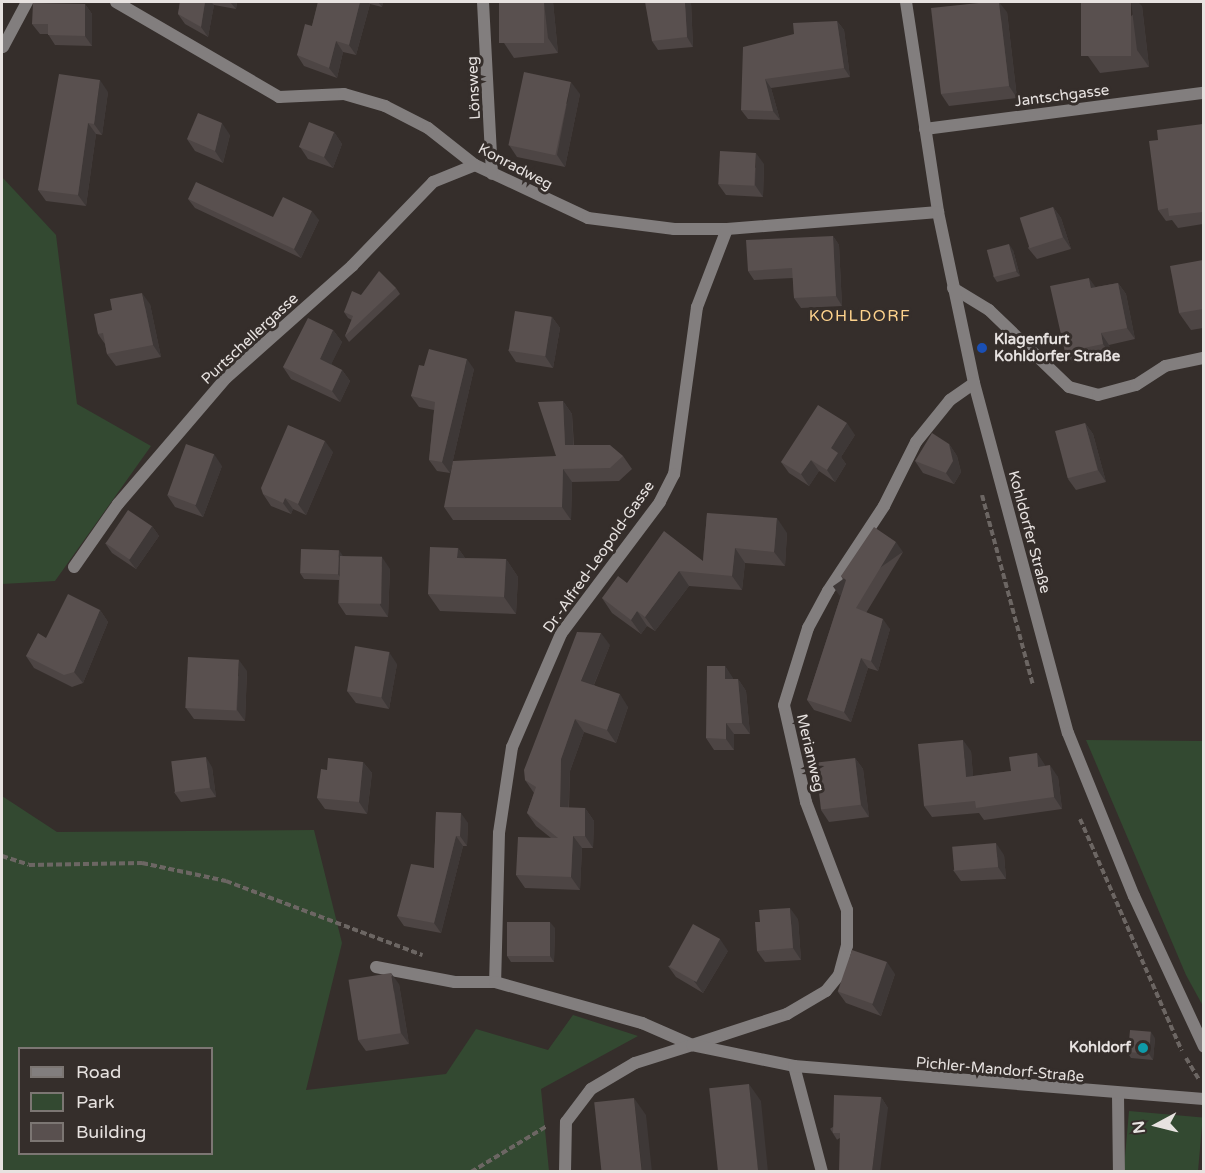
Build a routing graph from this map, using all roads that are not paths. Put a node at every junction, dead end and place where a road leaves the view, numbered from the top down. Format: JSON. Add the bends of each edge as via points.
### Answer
{"nodes":[{"id":1,"x":27,"y":2,"type":"edge"},
{"id":2,"x":116,"y":2,"type":"edge"},
{"id":3,"x":483,"y":2,"type":"edge"},
{"id":4,"x":906,"y":2,"type":"edge"},
{"id":5,"x":3,"y":47,"type":"edge"},
{"id":6,"x":1203,"y":93,"type":"edge"},
{"id":7,"x":925,"y":129,"type":"junction"},
{"id":8,"x":475,"y":165,"type":"junction"},
{"id":9,"x":492,"y":174,"type":"junction"},
{"id":10,"x":938,"y":212,"type":"junction"},
{"id":11,"x":727,"y":229,"type":"junction"},
{"id":12,"x":953,"y":288,"type":"junction"},
{"id":13,"x":1203,"y":358,"type":"edge"},
{"id":14,"x":974,"y":382,"type":"junction"},
{"id":15,"x":74,"y":567,"type":"dead end"},
{"id":16,"x":376,"y":967,"type":"dead end"},
{"id":17,"x":495,"y":982,"type":"junction"},
{"id":18,"x":692,"y":1046,"type":"junction"},
{"id":19,"x":1203,"y":1047,"type":"edge"},
{"id":20,"x":794,"y":1066,"type":"junction"},
{"id":21,"x":1118,"y":1095,"type":"junction"},
{"id":22,"x":1203,"y":1100,"type":"edge"},
{"id":23,"x":565,"y":1172,"type":"edge"},
{"id":24,"x":822,"y":1172,"type":"edge"},
{"id":25,"x":1119,"y":1172,"type":"edge"}],
"edges":[{"from":1,"to":5,"type":"street"},
{"from":2,"to":8,"type":"street","name":"Konradweg","via":[[279,97],[344,94],[385,106],[428,128]]},
{"from":3,"to":9,"type":"street","name":"Lönsweg"},
{"from":4,"to":7,"type":"street","name":"Kohldorfer Straße"},
{"from":6,"to":7,"type":"street","name":"Jantschgasse"},
{"from":7,"to":10,"type":"street","name":"Kohldorfer Straße"},
{"from":8,"to":9,"type":"street","name":"Konradweg"},
{"from":8,"to":15,"type":"street","name":"Purtschellergasse","via":[[432,182],[352,266],[226,378],[118,504]]},
{"from":9,"to":11,"type":"street","name":"Konradweg","via":[[588,218],[674,229]]},
{"from":10,"to":11,"type":"street","name":"Konradweg"},
{"from":10,"to":12,"type":"street","name":"Kohldorfer Straße"},
{"from":11,"to":17,"type":"street","name":"Dr.-Alfred-Leopold-Gasse","via":[[697,307],[674,474],[660,502],[561,634],[512,747],[499,833]]},
{"from":12,"to":13,"type":"street","via":[[989,310],[1069,387],[1098,395],[1136,385],[1166,366]]},
{"from":12,"to":14,"type":"street","name":"Kohldorfer Straße"},
{"from":14,"to":18,"type":"street","name":"Merianweg","via":[[950,400],[916,442],[884,506],[828,591],[808,628],[784,705],[806,802],[847,910],[847,946],[839,975],[826,991],[787,1014]]},
{"from":14,"to":19,"type":"street","name":"Kohldorfer Straße","via":[[1068,733],[1134,896]]},
{"from":16,"to":17,"type":"street","via":[[455,982]]},
{"from":17,"to":18,"type":"street","via":[[642,1023]]},
{"from":18,"to":20,"type":"street","name":"Pichler-Mandorf-Straße"},
{"from":18,"to":23,"type":"street","via":[[609,1076],[591,1089],[566,1122]]},
{"from":20,"to":21,"type":"street","name":"Pichler-Mandorf-Straße"},
{"from":20,"to":24,"type":"street"},
{"from":21,"to":22,"type":"street","name":"Pichler-Mandorf-Straße"},
{"from":21,"to":25,"type":"street"}]}
